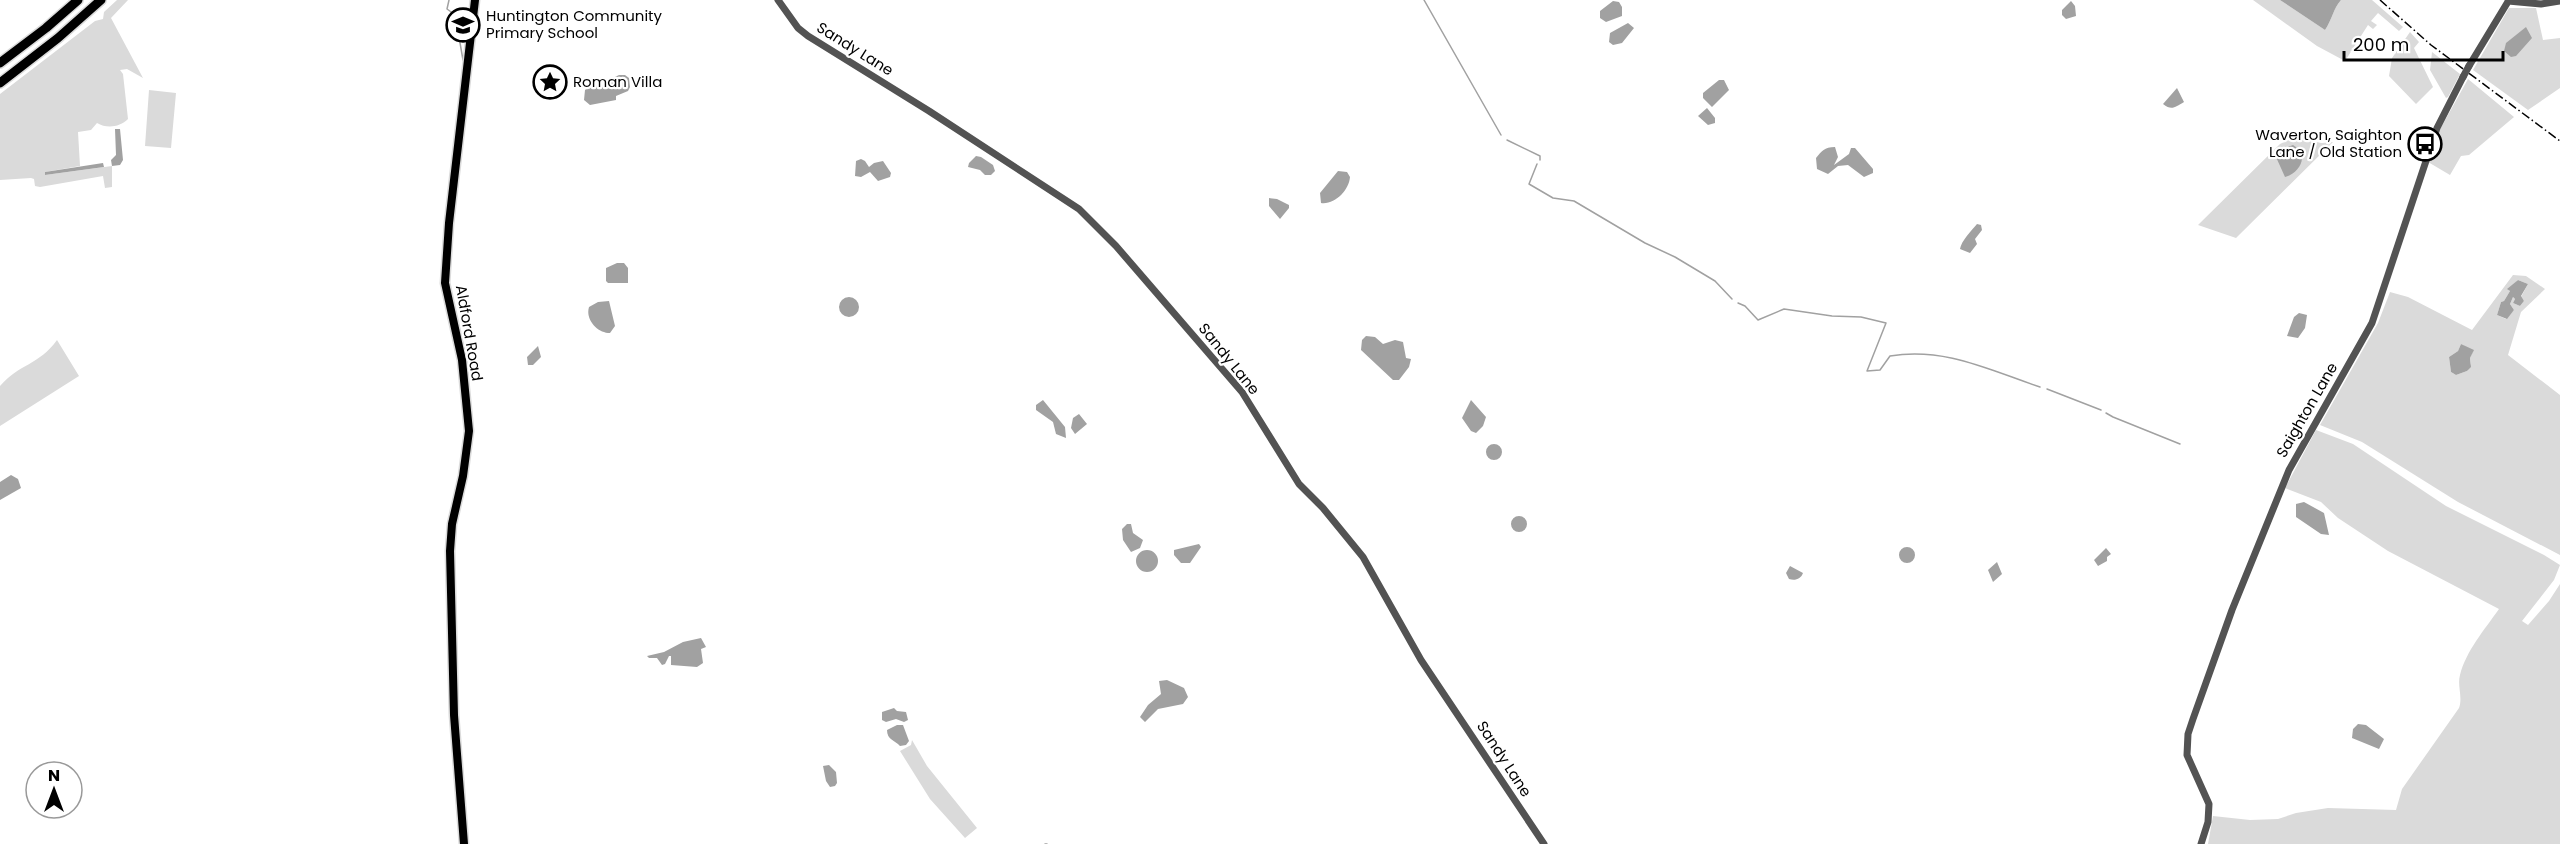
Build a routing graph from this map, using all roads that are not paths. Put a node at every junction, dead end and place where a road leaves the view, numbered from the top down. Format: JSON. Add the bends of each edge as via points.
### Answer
{"nodes":[{"id":1,"x":78,"y":0,"type":"edge"},
{"id":2,"x":101,"y":0,"type":"edge"},
{"id":3,"x":475,"y":0,"type":"edge"},
{"id":4,"x":778,"y":0,"type":"edge"},
{"id":5,"x":2560,"y":0,"type":"edge"},
{"id":6,"x":2509,"y":1,"type":"edge"},
{"id":7,"x":0,"y":63,"type":"edge"},
{"id":8,"x":0,"y":83,"type":"edge"},
{"id":9,"x":464,"y":844,"type":"edge"},
{"id":10,"x":1545,"y":844,"type":"edge"},
{"id":11,"x":2201,"y":844,"type":"edge"}],
"edges":[{"from":1,"to":7,"type":"highway"},
{"from":2,"to":8,"type":"highway"},
{"from":3,"to":9,"type":"main road","name":"Aldford Road","via":[[445,283],[462,360],[469,431],[452,524],[450,575]]},
{"from":4,"to":10,"type":"street","name":"Sandy Lane","via":[[808,36],[1079,209],[1116,246],[1242,392],[1299,484],[1363,557],[1421,660]]},
{"from":5,"to":6,"type":"street","via":[[2541,4]]},
{"from":6,"to":11,"type":"street","name":"Saighton Lane","bridge":true,"via":[[2437,128],[2372,323],[2289,470],[2232,610],[2188,734],[2187,755],[2209,804]]}]}
